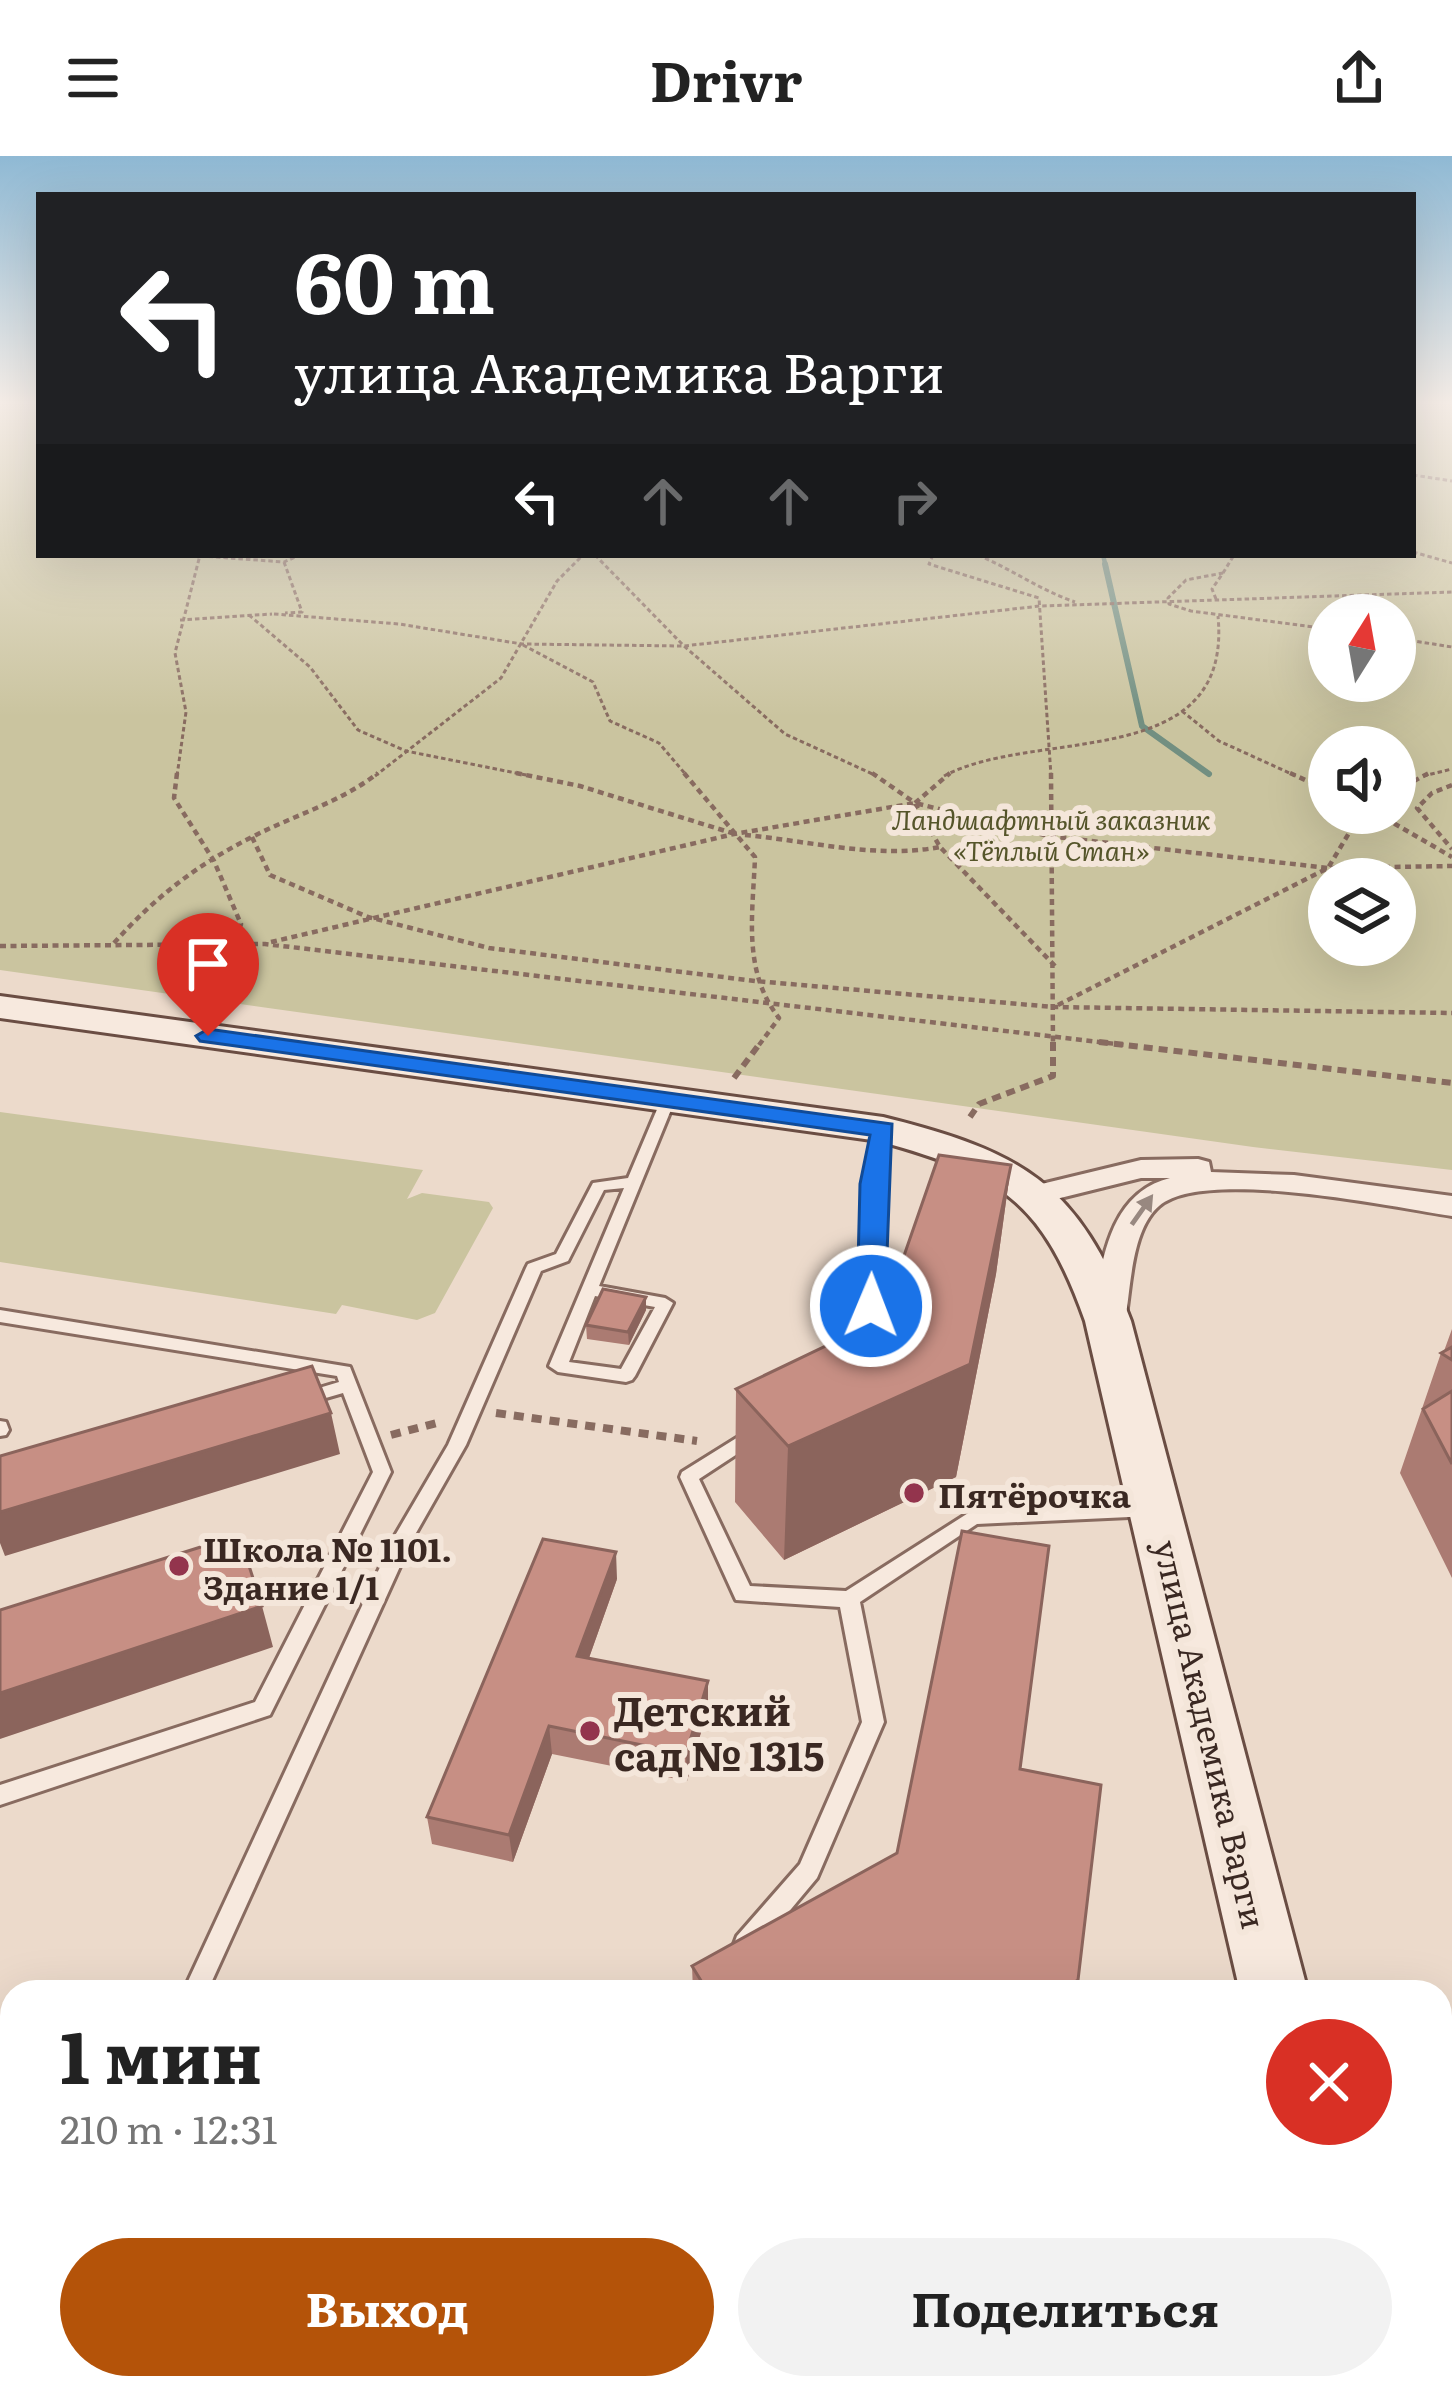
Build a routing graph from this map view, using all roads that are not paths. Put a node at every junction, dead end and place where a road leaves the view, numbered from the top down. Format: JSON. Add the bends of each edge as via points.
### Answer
{"nodes":[{"id":1,"x":0,"y":1007,"type":"edge"},
{"id":2,"x":668,"y":1100,"type":"junction"},
{"id":3,"x":883,"y":1130,"type":"junction"},
{"id":4,"x":634,"y":1182,"type":"junction"},
{"id":5,"x":1324,"y":1189,"type":"junction"},
{"id":6,"x":1036,"y":1195,"type":"junction"},
{"id":7,"x":1452,"y":1206,"type":"edge"},
{"id":8,"x":590,"y":1290,"type":"junction"},
{"id":9,"x":0,"y":1316,"type":"edge"},
{"id":10,"x":1108,"y":1321,"type":"junction"},
{"id":11,"x":862,"y":1361,"type":"edge"},
{"id":12,"x":350,"y":1384,"type":"junction"},
{"id":13,"x":284,"y":1404,"type":"edge"},
{"id":14,"x":772,"y":1422,"type":"edge"},
{"id":15,"x":1158,"y":1509,"type":"junction"},
{"id":16,"x":849,"y":1599,"type":"junction"},
{"id":17,"x":0,"y":1795,"type":"edge"},
{"id":18,"x":734,"y":1958,"type":"edge"},
{"id":19,"x":201,"y":1980,"type":"edge"},
{"id":20,"x":1271,"y":1980,"type":"edge"}],
"edges":[{"from":1,"to":2,"type":"street","name":"улица Академика Варги"},
{"from":2,"to":3,"type":"street","name":"улица Академика Варги"},
{"from":2,"to":4,"type":"lane"},
{"from":3,"to":6,"type":"street","name":"улица Академика Варги","via":[[951,1148]]},
{"from":3,"to":11,"type":"lane"},
{"from":4,"to":8,"type":"lane"},
{"from":4,"to":19,"type":"lane","via":[[598,1186],[562,1258],[534,1268]]},
{"from":5,"to":6,"type":"street","via":[[1179,1166]]},
{"from":5,"to":7,"type":"street"},
{"from":10,"to":5,"type":"street","one_way":true,"via":[[1131,1223],[1152,1194],[1199,1180]]},
{"from":6,"to":10,"type":"street","name":"улица Академика Варги","via":[[1078,1240]]},
{"from":8,"to":8,"type":"lane","via":[[558,1366],[626,1376],[665,1303]]},
{"from":9,"to":12,"type":"lane","via":[[344,1371]]},
{"from":10,"to":15,"type":"street","name":"улица Академика Варги"},
{"from":12,"to":13,"type":"lane"},
{"from":12,"to":17,"type":"lane","via":[[382,1472],[262,1709]]},
{"from":14,"to":16,"type":"lane","via":[[689,1477],[743,1594]]},
{"from":15,"to":16,"type":"lane","via":[[973,1517]]},
{"from":15,"to":20,"type":"street","name":"улица Академика Варги"},
{"from":16,"to":18,"type":"lane","via":[[873,1722],[809,1871]]}]}
